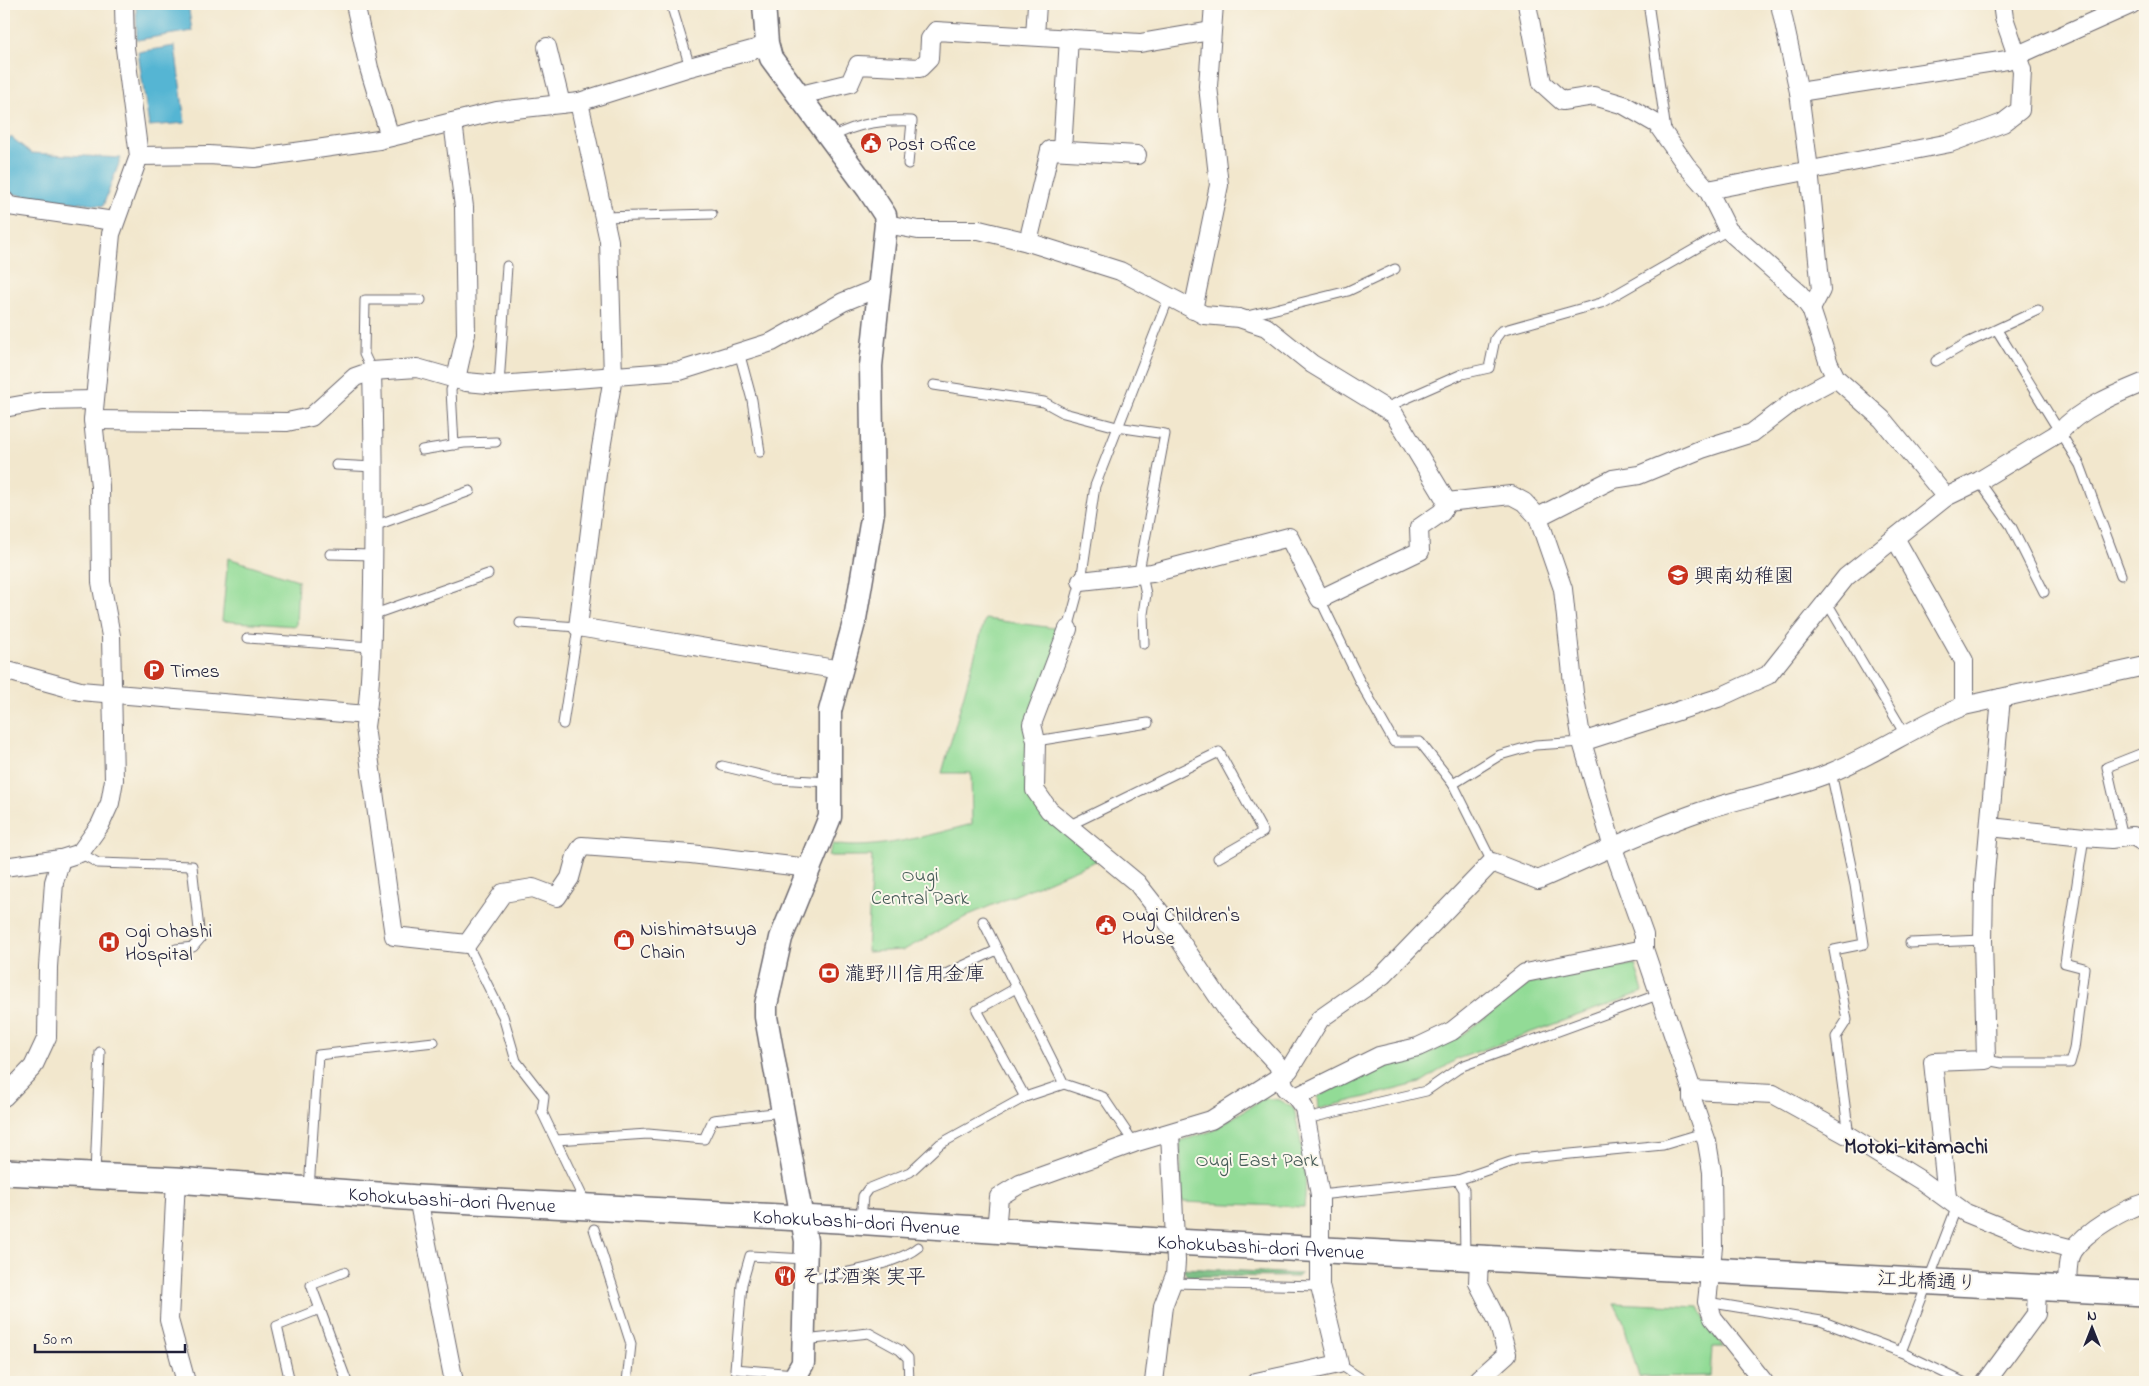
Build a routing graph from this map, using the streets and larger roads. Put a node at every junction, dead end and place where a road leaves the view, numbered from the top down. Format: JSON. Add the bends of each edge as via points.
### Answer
{"nodes":[{"id":1,"x":124,"y":4,"type":"edge"},
{"id":2,"x":355,"y":4,"type":"edge"},
{"id":3,"x":764,"y":4,"type":"edge"},
{"id":4,"x":1037,"y":4,"type":"edge"},
{"id":5,"x":1214,"y":4,"type":"edge"},
{"id":6,"x":1527,"y":4,"type":"edge"},
{"id":7,"x":1780,"y":4,"type":"edge"},
{"id":8,"x":2002,"y":4,"type":"edge"},
{"id":9,"x":2132,"y":4,"type":"edge"},
{"id":10,"x":1210,"y":31,"type":"junction"},
{"id":11,"x":1035,"y":36,"type":"junction"},
{"id":12,"x":1069,"y":38,"type":"junction"},
{"id":13,"x":767,"y":43,"type":"junction"},
{"id":14,"x":547,"y":46,"type":"dead end"},
{"id":15,"x":2016,"y":56,"type":"junction"},
{"id":16,"x":1799,"y":92,"type":"junction"},
{"id":17,"x":801,"y":95,"type":"junction"},
{"id":18,"x":579,"y":102,"type":"junction"},
{"id":19,"x":560,"y":104,"type":"junction"},
{"id":20,"x":452,"y":122,"type":"junction"},
{"id":21,"x":390,"y":136,"type":"junction"},
{"id":22,"x":1062,"y":150,"type":"junction"},
{"id":23,"x":139,"y":156,"type":"junction"},
{"id":24,"x":1137,"y":156,"type":"dead end"},
{"id":25,"x":1809,"y":170,"type":"junction"},
{"id":26,"x":1708,"y":190,"type":"junction"},
{"id":27,"x":4,"y":200,"type":"edge"},
{"id":28,"x":114,"y":221,"type":"junction"},
{"id":29,"x":886,"y":224,"type":"junction"},
{"id":30,"x":1028,"y":242,"type":"junction"},
{"id":31,"x":880,"y":287,"type":"junction"},
{"id":32,"x":1811,"y":309,"type":"junction"},
{"id":33,"x":1193,"y":310,"type":"junction"},
{"id":34,"x":372,"y":371,"type":"junction"},
{"id":35,"x":612,"y":377,"type":"junction"},
{"id":36,"x":1836,"y":378,"type":"junction"},
{"id":37,"x":456,"y":379,"type":"junction"},
{"id":38,"x":2145,"y":382,"type":"edge"},
{"id":39,"x":94,"y":400,"type":"junction"},
{"id":40,"x":4,"y":408,"type":"edge"},
{"id":41,"x":93,"y":420,"type":"junction"},
{"id":42,"x":1946,"y":497,"type":"junction"},
{"id":43,"x":1447,"y":502,"type":"junction"},
{"id":44,"x":1538,"y":516,"type":"junction"},
{"id":45,"x":1896,"y":538,"type":"junction"},
{"id":46,"x":1081,"y":581,"type":"road end"},
{"id":47,"x":1068,"y":629,"type":"road end"},
{"id":48,"x":2145,"y":666,"type":"edge"},
{"id":49,"x":4,"y":670,"type":"edge"},
{"id":50,"x":841,"y":670,"type":"junction"},
{"id":51,"x":112,"y":693,"type":"junction"},
{"id":52,"x":2001,"y":698,"type":"junction"},
{"id":53,"x":1964,"y":706,"type":"junction"},
{"id":54,"x":367,"y":715,"type":"junction"},
{"id":55,"x":1582,"y":742,"type":"junction"},
{"id":56,"x":1990,"y":827,"type":"junction"},
{"id":57,"x":2145,"y":843,"type":"edge"},
{"id":58,"x":1613,"y":848,"type":"junction"},
{"id":59,"x":61,"y":859,"type":"junction"},
{"id":60,"x":4,"y":867,"type":"edge"},
{"id":61,"x":809,"y":868,"type":"junction"},
{"id":62,"x":1644,"y":949,"type":"junction"},
{"id":63,"x":1281,"y":1076,"type":"junction"},
{"id":64,"x":1692,"y":1090,"type":"junction"},
{"id":65,"x":1296,"y":1096,"type":"junction"},
{"id":66,"x":4,"y":1097,"type":"edge"},
{"id":67,"x":1170,"y":1133,"type":"junction"},
{"id":68,"x":4,"y":1172,"type":"edge"},
{"id":69,"x":176,"y":1180,"type":"junction"},
{"id":70,"x":418,"y":1198,"type":"junction"},
{"id":71,"x":1952,"y":1202,"type":"junction"},
{"id":72,"x":2145,"y":1203,"type":"edge"},
{"id":73,"x":804,"y":1219,"type":"junction"},
{"id":74,"x":996,"y":1231,"type":"junction"},
{"id":75,"x":1175,"y":1242,"type":"junction"},
{"id":76,"x":1318,"y":1248,"type":"junction"},
{"id":77,"x":2073,"y":1249,"type":"junction"},
{"id":78,"x":1472,"y":1257,"type":"junction"},
{"id":79,"x":1709,"y":1271,"type":"junction"},
{"id":80,"x":2037,"y":1287,"type":"junction"},
{"id":81,"x":2067,"y":1288,"type":"junction"},
{"id":82,"x":2145,"y":1293,"type":"edge"},
{"id":83,"x":795,"y":1378,"type":"edge"},
{"id":84,"x":1478,"y":1381,"type":"edge"},
{"id":85,"x":186,"y":1382,"type":"edge"},
{"id":86,"x":454,"y":1382,"type":"edge"},
{"id":87,"x":1154,"y":1382,"type":"edge"},
{"id":88,"x":1256,"y":1382,"type":"edge"},
{"id":89,"x":1764,"y":1382,"type":"edge"},
{"id":90,"x":1986,"y":1382,"type":"edge"}],
"edges":[{"from":1,"to":23,"type":"street","via":[[125,48]]},
{"from":2,"to":21,"type":"street","via":[[369,68]]},
{"from":3,"to":13,"type":"street"},
{"from":4,"to":11,"type":"street"},
{"from":5,"to":10,"type":"street"},
{"from":6,"to":26,"type":"street","via":[[1542,83],[1562,101],[1594,96],[1624,105],[1657,124]]},
{"from":7,"to":16,"type":"street"},
{"from":8,"to":15,"type":"street"},
{"from":9,"to":15,"type":"street"},
{"from":10,"to":12,"type":"street","via":[[1140,43]]},
{"from":10,"to":33,"type":"street","via":[[1208,86],[1219,185]]},
{"from":11,"to":12,"type":"street"},
{"from":11,"to":17,"type":"street","via":[[936,31],[930,39],[929,59],[920,68],[858,66],[850,83]]},
{"from":12,"to":22,"type":"street"},
{"from":13,"to":17,"type":"street","via":[[771,58]]},
{"from":13,"to":18,"type":"street"},
{"from":14,"to":19,"type":"street"},
{"from":15,"to":16,"type":"street"},
{"from":15,"to":25,"type":"street","via":[[2022,70],[2020,110],[2004,123],[1950,142]]},
{"from":16,"to":25,"type":"street"},
{"from":17,"to":29,"type":"street","via":[[885,215]]},
{"from":18,"to":19,"type":"street"},
{"from":18,"to":35,"type":"street","via":[[609,241]]},
{"from":19,"to":20,"type":"street","via":[[498,111]]},
{"from":20,"to":21,"type":"street"},
{"from":20,"to":37,"type":"street","via":[[464,207],[466,334]]},
{"from":21,"to":23,"type":"street","via":[[254,158]]},
{"from":22,"to":24,"type":"street"},
{"from":22,"to":30,"type":"street","via":[[1050,150]]},
{"from":23,"to":28,"type":"street"},
{"from":25,"to":26,"type":"street"},
{"from":25,"to":32,"type":"street","via":[[1821,290]]},
{"from":26,"to":32,"type":"street","via":[[1728,230],[1799,293]]},
{"from":27,"to":28,"type":"street","via":[[8,206]]},
{"from":28,"to":39,"type":"street"},
{"from":29,"to":30,"type":"street","via":[[918,230],[978,230]]},
{"from":29,"to":31,"type":"street"},
{"from":30,"to":33,"type":"street","via":[[1120,271]]},
{"from":31,"to":35,"type":"street","via":[[843,302],[772,342],[680,371]]},
{"from":31,"to":50,"type":"street","via":[[871,366],[874,512],[855,619]]},
{"from":32,"to":36,"type":"street"},
{"from":33,"to":43,"type":"street","via":[[1204,315],[1239,318],[1266,326],[1312,364],[1394,414]]},
{"from":34,"to":37,"type":"street","via":[[417,368]]},
{"from":34,"to":41,"type":"street","via":[[355,377],[311,416],[287,422]]},
{"from":34,"to":54,"type":"street","via":[[374,526]]},
{"from":35,"to":37,"type":"street","via":[[499,385]]},
{"from":35,"to":50,"type":"street","via":[[578,628]]},
{"from":36,"to":42,"type":"street","via":[[1882,419]]},
{"from":36,"to":44,"type":"street","via":[[1795,400],[1752,433],[1639,475],[1613,479]]},
{"from":38,"to":42,"type":"street","via":[[2113,396],[1979,481]]},
{"from":39,"to":40,"type":"street","via":[[43,401]]},
{"from":39,"to":41,"type":"street"},
{"from":41,"to":51,"type":"street","via":[[100,486],[101,582],[111,636]]},
{"from":42,"to":45,"type":"street"},
{"from":43,"to":44,"type":"street","via":[[1510,495],[1524,502]]},
{"from":43,"to":46,"type":"street","via":[[1442,512],[1419,528],[1420,551],[1320,599],[1288,537],[1143,574]]},
{"from":44,"to":55,"type":"street","via":[[1563,589]]},
{"from":45,"to":53,"type":"street","via":[[1964,661]]},
{"from":45,"to":55,"type":"street","via":[[1846,577],[1768,675],[1718,698]]},
{"from":47,"to":63,"type":"street","via":[[1032,724],[1036,741],[1035,790],[1049,810],[1138,883],[1227,1010],[1278,1065]]},
{"from":48,"to":52,"type":"street"},
{"from":49,"to":51,"type":"street","via":[[80,691]]},
{"from":50,"to":61,"type":"street","via":[[830,710],[830,818]]},
{"from":51,"to":54,"type":"street"},
{"from":51,"to":59,"type":"street","via":[[114,780],[110,803],[100,825],[80,853]]},
{"from":52,"to":53,"type":"street"},
{"from":52,"to":56,"type":"street"},
{"from":53,"to":58,"type":"street","via":[[1831,772],[1789,789],[1734,800]]},
{"from":54,"to":61,"type":"street","via":[[365,727],[394,936],[467,944],[503,893],[533,888],[557,896],[570,878],[582,846],[691,854]]},
{"from":55,"to":58,"type":"street"},
{"from":56,"to":57,"type":"street","via":[[2084,837],[2133,836]]},
{"from":56,"to":71,"type":"street","via":[[1983,940],[1986,1060],[1933,1062]]},
{"from":58,"to":62,"type":"street","via":[[1644,935]]},
{"from":58,"to":63,"type":"street","via":[[1538,880],[1492,862],[1383,975],[1320,1019]]},
{"from":59,"to":60,"type":"street"},
{"from":59,"to":66,"type":"street","via":[[54,882],[47,1037],[34,1067]]},
{"from":61,"to":73,"type":"street","via":[[781,938],[766,1005]]},
{"from":62,"to":64,"type":"street"},
{"from":62,"to":65,"type":"street","via":[[1525,973],[1452,1031],[1418,1047],[1380,1056]]},
{"from":63,"to":65,"type":"street","via":[[1285,1088]]},
{"from":63,"to":67,"type":"street","via":[[1210,1120]]},
{"from":64,"to":71,"type":"street","via":[[1773,1094],[1850,1136]]},
{"from":64,"to":79,"type":"street","via":[[1712,1172],[1713,1247]]},
{"from":65,"to":76,"type":"street","via":[[1304,1108],[1320,1196]]},
{"from":67,"to":74,"type":"street","via":[[1020,1184],[999,1197]]},
{"from":67,"to":75,"type":"street"},
{"from":68,"to":69,"type":"main road","name":"Kohokubashi-dori Avenue"},
{"from":69,"to":70,"type":"main road","name":"Kohokubashi-dori Avenue"},
{"from":69,"to":85,"type":"street","via":[[168,1320]]},
{"from":70,"to":73,"type":"main road","name":"Kohokubashi-dori Avenue","via":[[591,1218]]},
{"from":70,"to":86,"type":"street"},
{"from":71,"to":77,"type":"street","via":[[1966,1213],[2023,1236]]},
{"from":72,"to":77,"type":"street","via":[[2099,1226]]},
{"from":73,"to":74,"type":"main road","name":"Kohokubashi-dori Avenue"},
{"from":73,"to":83,"type":"street","via":[[803,1363]]},
{"from":74,"to":75,"type":"main road","name":"Kohokubashi-dori Avenue"},
{"from":75,"to":76,"type":"main road","name":"Kohokubashi-dori Avenue"},
{"from":75,"to":87,"type":"street","via":[[1175,1275],[1164,1306]]},
{"from":76,"to":78,"type":"main road","name":"Kohokubashi-dori Avenue"},
{"from":76,"to":88,"type":"street","via":[[1320,1286],[1339,1364]]},
{"from":77,"to":81,"type":"street"},
{"from":78,"to":79,"type":"main road","name":"Kohokubashi-dori Avenue"},
{"from":78,"to":84,"type":"street","via":[[1478,1282],[1498,1322],[1507,1354]]},
{"from":79,"to":80,"type":"main road","name":"江北橋通り"},
{"from":79,"to":89,"type":"street","via":[[1707,1302],[1713,1318]]},
{"from":80,"to":81,"type":"main road","name":"江北橋通り"},
{"from":80,"to":90,"type":"street","via":[[2036,1314]]},
{"from":81,"to":82,"type":"main road","name":"江北橋通り"}]}
